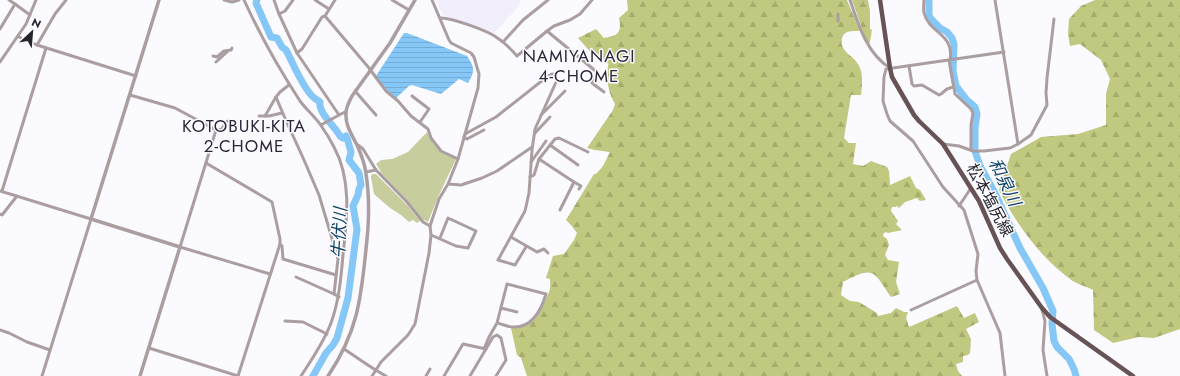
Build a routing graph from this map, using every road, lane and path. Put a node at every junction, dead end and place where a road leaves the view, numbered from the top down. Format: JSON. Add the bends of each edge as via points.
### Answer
{"nodes":[{"id":1,"x":9,"y":0,"type":"edge"},
{"id":2,"x":36,"y":0,"type":"edge"},
{"id":3,"x":66,"y":0,"type":"edge"},
{"id":4,"x":158,"y":0,"type":"edge"},
{"id":5,"x":224,"y":0,"type":"edge"},
{"id":6,"x":239,"y":0,"type":"edge"},
{"id":7,"x":244,"y":0,"type":"edge"},
{"id":8,"x":274,"y":0,"type":"edge"},
{"id":9,"x":293,"y":0,"type":"edge"},
{"id":10,"x":315,"y":0,"type":"edge"},
{"id":11,"x":335,"y":0,"type":"edge"},
{"id":12,"x":392,"y":0,"type":"edge"},
{"id":13,"x":414,"y":0,"type":"edge"},
{"id":14,"x":432,"y":0,"type":"edge"},
{"id":15,"x":548,"y":0,"type":"edge"},
{"id":16,"x":592,"y":0,"type":"edge"},
{"id":17,"x":850,"y":0,"type":"edge"},
{"id":18,"x":880,"y":0,"type":"edge"},
{"id":19,"x":924,"y":0,"type":"edge"},
{"id":20,"x":995,"y":0,"type":"edge"},
{"id":21,"x":15,"y":4,"type":"junction"},
{"id":22,"x":329,"y":9,"type":"junction"},
{"id":23,"x":410,"y":10,"type":"junction"},
{"id":24,"x":279,"y":14,"type":"junction"},
{"id":25,"x":838,"y":14,"type":"dead end"},
{"id":26,"x":30,"y":15,"type":"junction"},
{"id":27,"x":325,"y":16,"type":"junction"},
{"id":28,"x":440,"y":18,"type":"junction"},
{"id":29,"x":1054,"y":19,"type":"dead end"},
{"id":30,"x":838,"y":21,"type":"dead end"},
{"id":31,"x":0,"y":29,"type":"edge"},
{"id":32,"x":547,"y":30,"type":"junction"},
{"id":33,"x":19,"y":37,"type":"junction"},
{"id":34,"x":503,"y":42,"type":"junction"},
{"id":35,"x":37,"y":45,"type":"junction"},
{"id":36,"x":46,"y":48,"type":"junction"},
{"id":37,"x":1004,"y":52,"type":"junction"},
{"id":38,"x":297,"y":53,"type":"junction"},
{"id":39,"x":213,"y":56,"type":"dead end"},
{"id":40,"x":949,"y":60,"type":"junction"},
{"id":41,"x":0,"y":62,"type":"edge"},
{"id":42,"x":216,"y":62,"type":"dead end"},
{"id":43,"x":909,"y":66,"type":"junction"},
{"id":44,"x":890,"y":68,"type":"junction"},
{"id":45,"x":371,"y":70,"type":"junction"},
{"id":46,"x":136,"y":76,"type":"junction"},
{"id":47,"x":289,"y":85,"type":"junction"},
{"id":48,"x":953,"y":87,"type":"junction"},
{"id":49,"x":355,"y":91,"type":"junction"},
{"id":50,"x":565,"y":91,"type":"dead end"},
{"id":51,"x":604,"y":92,"type":"dead end"},
{"id":52,"x":130,"y":95,"type":"junction"},
{"id":53,"x":412,"y":96,"type":"dead end"},
{"id":54,"x":276,"y":97,"type":"junction"},
{"id":55,"x":346,"y":112,"type":"junction"},
{"id":56,"x":282,"y":113,"type":"junction"},
{"id":57,"x":338,"y":115,"type":"junction"},
{"id":58,"x":259,"y":116,"type":"dead end"},
{"id":59,"x":265,"y":116,"type":"junction"},
{"id":60,"x":376,"y":116,"type":"dead end"},
{"id":61,"x":540,"y":116,"type":"junction"},
{"id":62,"x":550,"y":117,"type":"dead end"},
{"id":63,"x":228,"y":121,"type":"dead end"},
{"id":64,"x":420,"y":122,"type":"junction"},
{"id":65,"x":321,"y":125,"type":"junction"},
{"id":66,"x":216,"y":130,"type":"junction"},
{"id":67,"x":484,"y":130,"type":"dead end"},
{"id":68,"x":534,"y":134,"type":"junction"},
{"id":69,"x":464,"y":136,"type":"junction"},
{"id":70,"x":546,"y":141,"type":"dead end"},
{"id":71,"x":356,"y":144,"type":"junction"},
{"id":72,"x":943,"y":144,"type":"junction"},
{"id":73,"x":1018,"y":144,"type":"junction"},
{"id":74,"x":550,"y":146,"type":"junction"},
{"id":75,"x":532,"y":147,"type":"junction"},
{"id":76,"x":972,"y":150,"type":"junction"},
{"id":77,"x":588,"y":152,"type":"dead end"},
{"id":78,"x":458,"y":158,"type":"junction"},
{"id":79,"x":539,"y":159,"type":"junction"},
{"id":80,"x":531,"y":162,"type":"junction"},
{"id":81,"x":206,"y":164,"type":"junction"},
{"id":82,"x":578,"y":166,"type":"dead end"},
{"id":83,"x":376,"y":170,"type":"junction"},
{"id":84,"x":366,"y":172,"type":"junction"},
{"id":85,"x":530,"y":177,"type":"junction"},
{"id":86,"x":574,"y":182,"type":"junction"},
{"id":87,"x":448,"y":184,"type":"junction"},
{"id":88,"x":971,"y":188,"type":"junction"},
{"id":89,"x":579,"y":189,"type":"dead end"},
{"id":90,"x":1,"y":191,"type":"edge"},
{"id":91,"x":17,"y":196,"type":"junction"},
{"id":92,"x":959,"y":206,"type":"junction"},
{"id":93,"x":560,"y":210,"type":"dead end"},
{"id":94,"x":0,"y":214,"type":"edge"},
{"id":95,"x":91,"y":219,"type":"junction"},
{"id":96,"x":430,"y":226,"type":"junction"},
{"id":97,"x":431,"y":234,"type":"junction"},
{"id":98,"x":511,"y":237,"type":"junction"},
{"id":99,"x":440,"y":238,"type":"junction"},
{"id":100,"x":280,"y":244,"type":"junction"},
{"id":101,"x":180,"y":247,"type":"junction"},
{"id":102,"x":526,"y":247,"type":"junction"},
{"id":103,"x":548,"y":253,"type":"dead end"},
{"id":104,"x":270,"y":274,"type":"junction"},
{"id":105,"x":336,"y":275,"type":"junction"},
{"id":106,"x":296,"y":277,"type":"dead end"},
{"id":107,"x":977,"y":280,"type":"junction"},
{"id":108,"x":334,"y":294,"type":"junction"},
{"id":109,"x":338,"y":297,"type":"junction"},
{"id":110,"x":501,"y":308,"type":"junction"},
{"id":111,"x":1042,"y":308,"type":"junction"},
{"id":112,"x":911,"y":310,"type":"dead end"},
{"id":113,"x":517,"y":312,"type":"dead end"},
{"id":114,"x":285,"y":321,"type":"dead end"},
{"id":115,"x":497,"y":323,"type":"junction"},
{"id":116,"x":0,"y":330,"type":"edge"},
{"id":117,"x":326,"y":334,"type":"junction"},
{"id":118,"x":149,"y":348,"type":"junction"},
{"id":119,"x":344,"y":349,"type":"junction"},
{"id":120,"x":485,"y":349,"type":"junction"},
{"id":121,"x":50,"y":350,"type":"junction"},
{"id":122,"x":430,"y":369,"type":"dead end"},
{"id":123,"x":375,"y":370,"type":"junction"},
{"id":124,"x":42,"y":376,"type":"edge"},
{"id":125,"x":140,"y":376,"type":"edge"},
{"id":126,"x":238,"y":376,"type":"edge"},
{"id":127,"x":301,"y":376,"type":"edge"},
{"id":128,"x":328,"y":376,"type":"edge"},
{"id":129,"x":372,"y":376,"type":"edge"},
{"id":130,"x":386,"y":376,"type":"edge"},
{"id":131,"x":426,"y":376,"type":"edge"},
{"id":132,"x":444,"y":376,"type":"edge"},
{"id":133,"x":470,"y":376,"type":"edge"},
{"id":134,"x":496,"y":376,"type":"edge"},
{"id":135,"x":1005,"y":376,"type":"edge"},
{"id":136,"x":1047,"y":376,"type":"edge"},
{"id":137,"x":1133,"y":376,"type":"edge"}],
"edges":[{"from":1,"to":21,"type":"street"},
{"from":2,"to":26,"type":"street"},
{"from":3,"to":35,"type":"street"},
{"from":4,"to":46,"type":"street"},
{"from":5,"to":6,"type":"street"},
{"from":7,"to":47,"type":"street"},
{"from":8,"to":24,"type":"street"},
{"from":9,"to":24,"type":"street","via":[[285,11]]},
{"from":10,"to":22,"type":"street"},
{"from":11,"to":22,"type":"street"},
{"from":12,"to":23,"type":"street"},
{"from":13,"to":23,"type":"street"},
{"from":14,"to":28,"type":"street"},
{"from":15,"to":34,"type":"street","via":[[523,20]]},
{"from":16,"to":32,"type":"street","via":[[580,14]]},
{"from":17,"to":44,"type":"street","via":[[867,44],[884,65]]},
{"from":18,"to":44,"type":"main road","name":"松本塩尻線"},
{"from":19,"to":40,"type":"street","via":[[924,13],[931,26],[947,39],[952,52]]},
{"from":20,"to":37,"type":"street"},
{"from":21,"to":26,"type":"street"},
{"from":21,"to":31,"type":"street"},
{"from":22,"to":27,"type":"street"},
{"from":23,"to":45,"type":"street"},
{"from":24,"to":38,"type":"street"},
{"from":25,"to":30,"type":"street"},
{"from":26,"to":33,"type":"street"},
{"from":27,"to":38,"type":"street"},
{"from":27,"to":45,"type":"street"},
{"from":28,"to":34,"type":"street","via":[[494,35]]},
{"from":28,"to":69,"type":"street","via":[[451,43],[474,57],[479,74],[478,88]]},
{"from":29,"to":73,"type":"street","via":[[1046,86],[1047,105],[1031,135]]},
{"from":32,"to":34,"type":"street","via":[[517,56]]},
{"from":32,"to":51,"type":"street","via":[[598,73],[592,83]]},
{"from":33,"to":35,"type":"street"},
{"from":33,"to":41,"type":"street"},
{"from":35,"to":36,"type":"street"},
{"from":36,"to":46,"type":"street"},
{"from":36,"to":90,"type":"street"},
{"from":37,"to":40,"type":"street"},
{"from":37,"to":73,"type":"street"},
{"from":38,"to":57,"type":"street"},
{"from":39,"to":42,"type":"street","via":[[218,57],[231,49]]},
{"from":40,"to":43,"type":"street"},
{"from":40,"to":48,"type":"street"},
{"from":43,"to":44,"type":"street"},
{"from":43,"to":48,"type":"street","via":[[914,86],[922,86],[939,95],[947,88]]},
{"from":44,"to":72,"type":"main road","name":"松本塩尻線","via":[[892,77],[914,115]]},
{"from":44,"to":92,"type":"street","via":[[884,73],[883,101],[890,121],[913,141],[943,187]]},
{"from":45,"to":49,"type":"street"},
{"from":45,"to":64,"type":"street","via":[[386,91]]},
{"from":46,"to":52,"type":"street"},
{"from":47,"to":54,"type":"street"},
{"from":47,"to":65,"type":"street"},
{"from":48,"to":76,"type":"street","via":[[955,94],[974,113],[970,125]]},
{"from":49,"to":55,"type":"street"},
{"from":49,"to":60,"type":"street"},
{"from":50,"to":61,"type":"street"},
{"from":52,"to":66,"type":"street","via":[[175,108]]},
{"from":52,"to":95,"type":"street"},
{"from":53,"to":64,"type":"street","via":[[429,108]]},
{"from":54,"to":56,"type":"street"},
{"from":54,"to":59,"type":"street"},
{"from":55,"to":57,"type":"street"},
{"from":55,"to":71,"type":"street","via":[[346,121]]},
{"from":56,"to":59,"type":"street"},
{"from":56,"to":105,"type":"street","via":[[319,195],[338,259]]},
{"from":57,"to":65,"type":"street"},
{"from":58,"to":59,"type":"street"},
{"from":61,"to":68,"type":"street"},
{"from":61,"to":69,"type":"street","via":[[557,80],[552,74],[496,117]]},
{"from":62,"to":68,"type":"street"},
{"from":63,"to":66,"type":"street","via":[[222,130]]},
{"from":64,"to":78,"type":"street","via":[[428,129],[441,151]]},
{"from":65,"to":109,"type":"street","via":[[335,148],[346,187],[347,218]]},
{"from":66,"to":81,"type":"street"},
{"from":67,"to":69,"type":"street","via":[[467,139]]},
{"from":68,"to":75,"type":"street"},
{"from":69,"to":78,"type":"street"},
{"from":70,"to":80,"type":"street"},
{"from":71,"to":83,"type":"street","via":[[363,149]]},
{"from":71,"to":84,"type":"street"},
{"from":72,"to":76,"type":"street"},
{"from":72,"to":88,"type":"main road","name":"松本塩尻線"},
{"from":73,"to":76,"type":"street","via":[[1010,148]]},
{"from":74,"to":77,"type":"street","via":[[559,138]]},
{"from":74,"to":79,"type":"street"},
{"from":74,"to":82,"type":"street"},
{"from":75,"to":80,"type":"street"},
{"from":75,"to":87,"type":"street","via":[[482,178],[461,185]]},
{"from":78,"to":87,"type":"street"},
{"from":79,"to":85,"type":"street","via":[[534,175]]},
{"from":79,"to":86,"type":"street"},
{"from":80,"to":85,"type":"street"},
{"from":81,"to":100,"type":"street","via":[[272,202]]},
{"from":81,"to":101,"type":"street"},
{"from":83,"to":84,"type":"street"},
{"from":83,"to":96,"type":"street","via":[[423,222]]},
{"from":84,"to":119,"type":"street","via":[[370,212],[363,286],[354,324]]},
{"from":85,"to":98,"type":"street","via":[[528,202]]},
{"from":86,"to":89,"type":"street","via":[[580,186]]},
{"from":86,"to":93,"type":"street"},
{"from":87,"to":96,"type":"street","via":[[439,199]]},
{"from":88,"to":92,"type":"street"},
{"from":88,"to":111,"type":"main road","name":"松本塩尻線","via":[[1003,254]]},
{"from":90,"to":91,"type":"street"},
{"from":91,"to":94,"type":"street","via":[[2,215]]},
{"from":91,"to":95,"type":"street"},
{"from":92,"to":107,"type":"street","via":[[964,210],[978,254]]},
{"from":95,"to":101,"type":"street"},
{"from":95,"to":121,"type":"street"},
{"from":96,"to":97,"type":"street"},
{"from":97,"to":99,"type":"street"},
{"from":97,"to":123,"type":"street","via":[[414,324],[408,335]]},
{"from":98,"to":102,"type":"street"},
{"from":98,"to":102,"type":"street","via":[[498,260],[515,265]]},
{"from":99,"to":99,"type":"street","via":[[456,246],[468,248],[476,231],[448,218]]},
{"from":100,"to":104,"type":"street"},
{"from":100,"to":105,"type":"street","via":[[283,259]]},
{"from":101,"to":104,"type":"street"},
{"from":101,"to":118,"type":"street"},
{"from":102,"to":103,"type":"street","via":[[537,252],[544,249]]},
{"from":104,"to":126,"type":"street"},
{"from":105,"to":108,"type":"street"},
{"from":106,"to":108,"type":"street"},
{"from":107,"to":112,"type":"street"},
{"from":107,"to":135,"type":"street","via":[[1000,333]]},
{"from":108,"to":109,"type":"street"},
{"from":109,"to":117,"type":"street"},
{"from":110,"to":113,"type":"street"},
{"from":110,"to":115,"type":"street"},
{"from":110,"to":115,"type":"street","via":[[507,284],[546,294],[540,311],[525,326],[512,327]]},
{"from":111,"to":136,"type":"street","via":[[1045,321],[1043,345]]},
{"from":111,"to":137,"type":"main road","name":"松本塩尻線","via":[[1050,317]]},
{"from":114,"to":117,"type":"street","via":[[303,322]]},
{"from":115,"to":120,"type":"street"},
{"from":116,"to":121,"type":"street"},
{"from":117,"to":127,"type":"street"},
{"from":118,"to":125,"type":"street"},
{"from":118,"to":126,"type":"street"},
{"from":119,"to":123,"type":"street"},
{"from":119,"to":128,"type":"street"},
{"from":120,"to":132,"type":"street","via":[[463,344]]},
{"from":120,"to":133,"type":"street"},
{"from":120,"to":134,"type":"street","via":[[493,337],[497,335],[501,338],[506,360]]},
{"from":121,"to":124,"type":"street"},
{"from":122,"to":131,"type":"street"},
{"from":123,"to":129,"type":"street"},
{"from":123,"to":130,"type":"street"}]}
